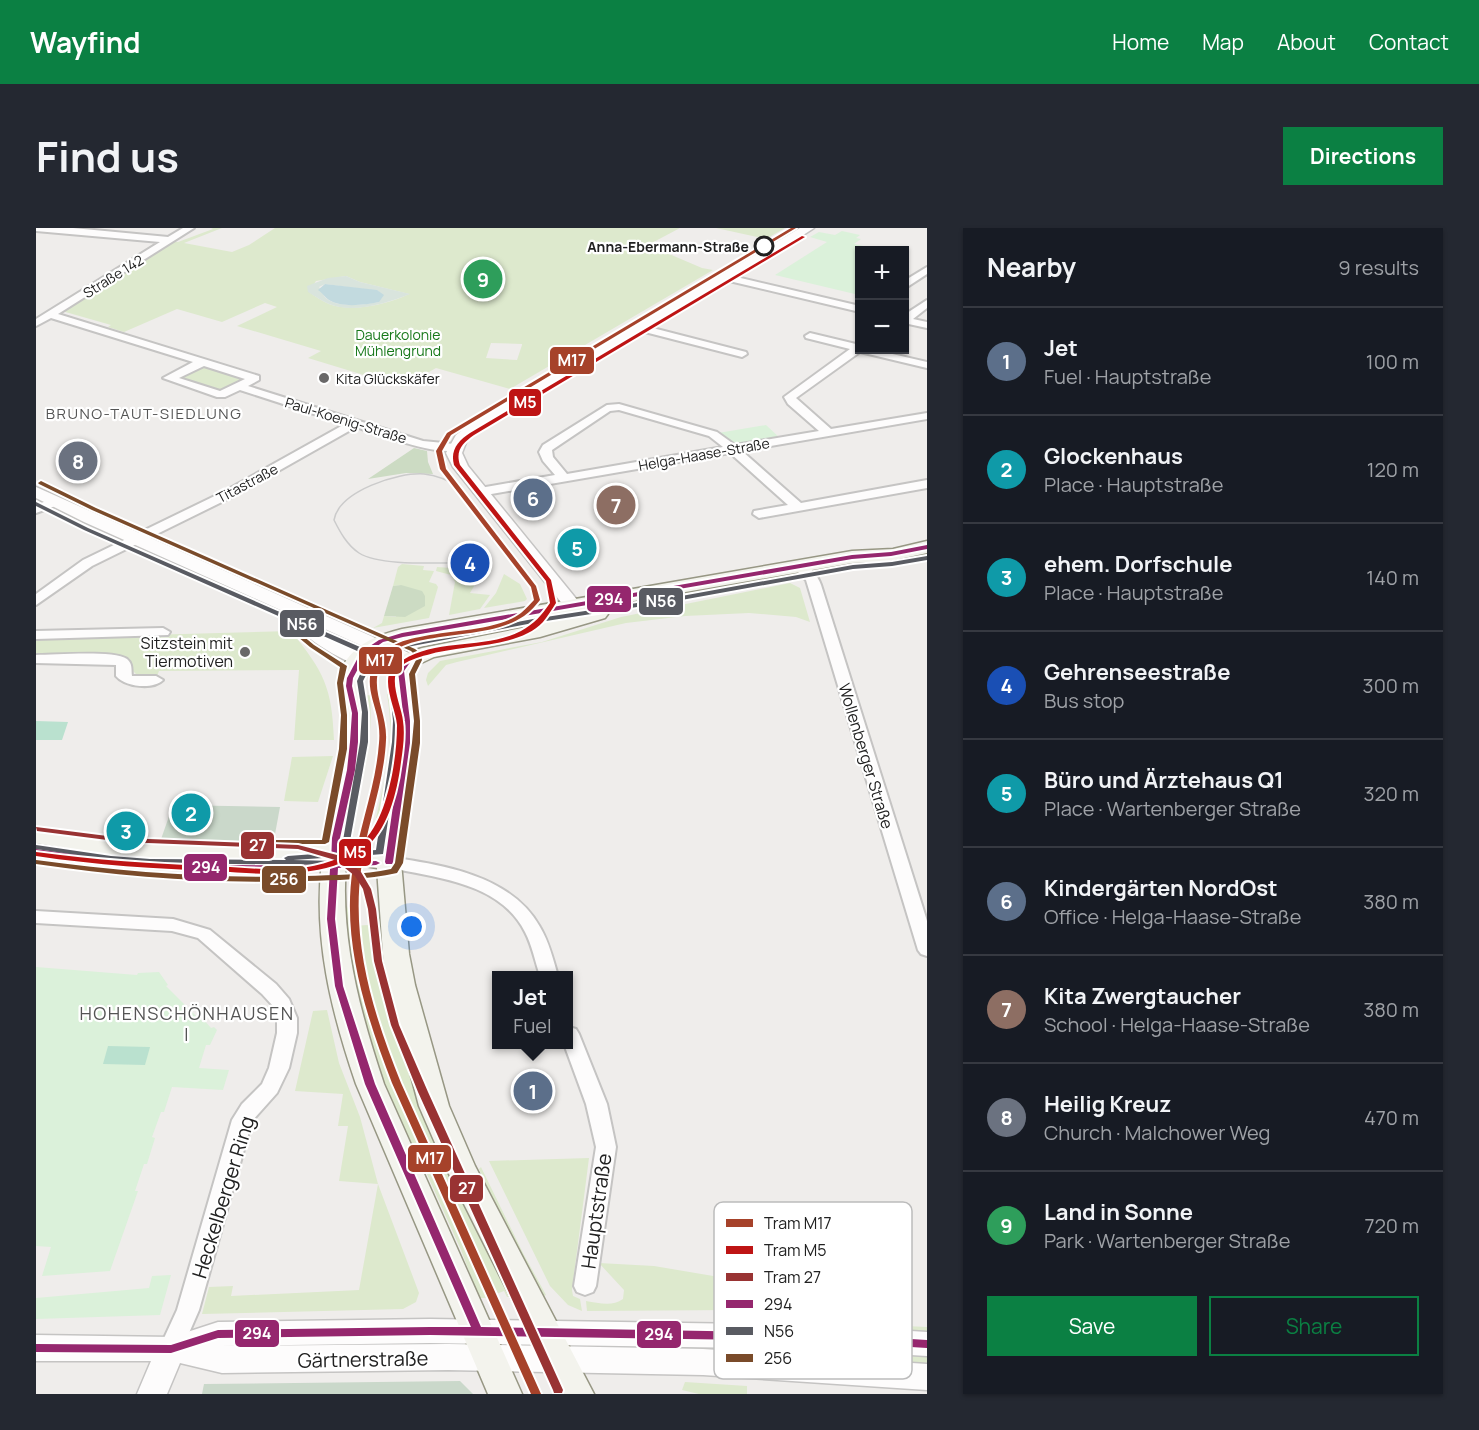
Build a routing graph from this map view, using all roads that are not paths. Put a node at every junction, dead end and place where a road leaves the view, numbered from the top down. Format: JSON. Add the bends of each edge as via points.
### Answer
{"nodes":[{"id":1,"x":36,"y":228,"type":"edge"},
{"id":2,"x":44,"y":228,"type":"edge"},
{"id":3,"x":189,"y":228,"type":"edge"},
{"id":4,"x":808,"y":228,"type":"edge"},
{"id":5,"x":169,"y":240,"type":"junction"},
{"id":6,"x":927,"y":270,"type":"edge"},
{"id":7,"x":728,"y":278,"type":"junction"},
{"id":8,"x":909,"y":283,"type":"edge"},
{"id":9,"x":909,"y":300,"type":"edge"},
{"id":10,"x":923,"y":306,"type":"edge"},
{"id":11,"x":855,"y":308,"type":"edge"},
{"id":12,"x":50,"y":315,"type":"junction"},
{"id":13,"x":36,"y":323,"type":"edge"},
{"id":14,"x":927,"y":325,"type":"edge"},
{"id":15,"x":641,"y":328,"type":"junction"},
{"id":16,"x":810,"y":336,"type":"dead end"},
{"id":17,"x":855,"y":348,"type":"edge"},
{"id":18,"x":855,"y":352,"type":"edge"},
{"id":19,"x":742,"y":354,"type":"dead end"},
{"id":20,"x":881,"y":354,"type":"edge"},
{"id":21,"x":202,"y":362,"type":"junction"},
{"id":22,"x":927,"y":365,"type":"edge"},
{"id":23,"x":238,"y":386,"type":"junction"},
{"id":24,"x":927,"y":416,"type":"edge"},
{"id":25,"x":356,"y":423,"type":"junction"},
{"id":26,"x":830,"y":432,"type":"junction"},
{"id":27,"x":454,"y":448,"type":"junction"},
{"id":28,"x":733,"y":449,"type":"junction"},
{"id":29,"x":564,"y":478,"type":"junction"},
{"id":30,"x":927,"y":484,"type":"edge"},
{"id":31,"x":36,"y":492,"type":"edge"},
{"id":32,"x":480,"y":492,"type":"junction"},
{"id":33,"x":54,"y":502,"type":"junction"},
{"id":34,"x":798,"y":507,"type":"junction"},
{"id":35,"x":36,"y":509,"type":"edge"},
{"id":36,"x":759,"y":514,"type":"dead end"},
{"id":37,"x":137,"y":540,"type":"junction"},
{"id":38,"x":927,"y":547,"type":"edge"},
{"id":39,"x":802,"y":570,"type":"junction"},
{"id":40,"x":271,"y":599,"type":"junction"},
{"id":41,"x":36,"y":601,"type":"edge"},
{"id":42,"x":577,"y":611,"type":"junction"},
{"id":43,"x":163,"y":632,"type":"dead end"},
{"id":44,"x":36,"y":635,"type":"edge"},
{"id":45,"x":374,"y":645,"type":"junction"},
{"id":46,"x":36,"y":660,"type":"edge"},
{"id":47,"x":357,"y":662,"type":"junction"},
{"id":48,"x":405,"y":666,"type":"junction"},
{"id":49,"x":156,"y":680,"type":"dead end"},
{"id":50,"x":36,"y":836,"type":"edge"},
{"id":51,"x":36,"y":851,"type":"edge"},
{"id":52,"x":334,"y":860,"type":"junction"},
{"id":53,"x":389,"y":862,"type":"junction"},
{"id":54,"x":36,"y":917,"type":"edge"},
{"id":55,"x":927,"y":950,"type":"edge"},
{"id":56,"x":548,"y":971,"type":"edge"},
{"id":57,"x":573,"y":1044,"type":"edge"},
{"id":58,"x":585,"y":1286,"type":"dead end"},
{"id":59,"x":714,"y":1340,"type":"edge"},
{"id":60,"x":912,"y":1343,"type":"edge"},
{"id":61,"x":927,"y":1344,"type":"edge"},
{"id":62,"x":553,"y":1347,"type":"junction"},
{"id":63,"x":36,"y":1348,"type":"edge"},
{"id":64,"x":171,"y":1349,"type":"junction"},
{"id":65,"x":496,"y":1349,"type":"junction"},
{"id":66,"x":714,"y":1363,"type":"edge"},
{"id":67,"x":912,"y":1376,"type":"edge"},
{"id":68,"x":927,"y":1377,"type":"edge"},
{"id":69,"x":152,"y":1394,"type":"edge"},
{"id":70,"x":505,"y":1394,"type":"edge"},
{"id":71,"x":577,"y":1394,"type":"edge"}],
"edges":[{"from":1,"to":2,"type":"street"},
{"from":2,"to":5,"type":"street"},
{"from":3,"to":5,"type":"street","name":"Straße 142"},
{"from":4,"to":7,"type":"street"},
{"from":5,"to":12,"type":"street","name":"Straße 142"},
{"from":6,"to":8,"type":"street"},
{"from":7,"to":11,"type":"street"},
{"from":7,"to":15,"type":"street"},
{"from":9,"to":10,"type":"street"},
{"from":10,"to":14,"type":"street","via":[[904,320]]},
{"from":12,"to":13,"type":"street","name":"Straße 142"},
{"from":12,"to":21,"type":"street"},
{"from":15,"to":19,"type":"street"},
{"from":15,"to":27,"type":"street","via":[[478,425]]},
{"from":16,"to":17,"type":"street"},
{"from":18,"to":26,"type":"street","via":[[790,396],[792,402]]},
{"from":20,"to":22,"type":"street"},
{"from":21,"to":23,"type":"street","via":[[255,378]]},
{"from":21,"to":23,"type":"street","name":"Paul-Koenig-Straße","via":[[168,378],[221,394]]},
{"from":23,"to":25,"type":"street","name":"Paul-Koenig-Straße"},
{"from":24,"to":26,"type":"street","name":"Helga-Haase-Straße"},
{"from":25,"to":27,"type":"street","name":"Paul-Koenig-Straße","via":[[422,444]]},
{"from":25,"to":37,"type":"street","name":"Titastraße"},
{"from":26,"to":28,"type":"street","name":"Helga-Haase-Straße"},
{"from":27,"to":32,"type":"street","via":[[456,459]]},
{"from":28,"to":29,"type":"street","name":"Helga-Haase-Straße"},
{"from":28,"to":29,"type":"street","via":[[702,429],[619,406],[607,408],[547,448],[547,458]]},
{"from":28,"to":34,"type":"street"},
{"from":29,"to":32,"type":"street","name":"Helga-Haase-Straße"},
{"from":30,"to":34,"type":"street"},
{"from":31,"to":33,"type":"street"},
{"from":32,"to":42,"type":"street"},
{"from":33,"to":35,"type":"street"},
{"from":33,"to":37,"type":"street"},
{"from":34,"to":36,"type":"street"},
{"from":37,"to":40,"type":"street"},
{"from":37,"to":41,"type":"street","name":"Titastraße","via":[[70,574]]},
{"from":38,"to":39,"type":"main road","via":[[856,564]]},
{"from":39,"to":42,"type":"main road"},
{"from":39,"to":55,"type":"street","name":"Wollenberger Straße","via":[[814,585]]},
{"from":40,"to":45,"type":"street"},
{"from":40,"to":47,"type":"street","via":[[318,638]]},
{"from":42,"to":45,"type":"main road","via":[[402,635]]},
{"from":42,"to":48,"type":"main road","via":[[540,631],[429,652]]},
{"from":43,"to":44,"type":"street"},
{"from":45,"to":47,"type":"main road"},
{"from":45,"to":48,"type":"street"},
{"from":46,"to":49,"type":"street","via":[[111,659],[125,666],[123,676],[129,680]]},
{"from":47,"to":48,"type":"street"},
{"from":47,"to":52,"type":"main road","via":[[349,686],[355,713],[354,748]]},
{"from":48,"to":53,"type":"main road","via":[[406,743]]},
{"from":50,"to":52,"type":"main road","via":[[113,848]]},
{"from":51,"to":52,"type":"main road","via":[[151,866]]},
{"from":52,"to":53,"type":"main road"},
{"from":52,"to":65,"type":"main road","via":[[331,919],[339,986],[354,1038],[370,1084]]},
{"from":53,"to":56,"type":"street","via":[[454,874],[512,904],[531,926]]},
{"from":53,"to":62,"type":"main road","via":[[394,942],[422,1068],[460,1166]]},
{"from":54,"to":64,"type":"street","name":"Heckelberger Ring","via":[[173,925],[204,934],[269,988],[287,1018],[284,1052],[270,1088],[242,1120],[188,1310]]},
{"from":57,"to":58,"type":"street","name":"Hauptstraße","via":[[598,1104],[606,1147]]},
{"from":59,"to":62,"type":"street"},
{"from":60,"to":61,"type":"street"},
{"from":62,"to":65,"type":"street"},
{"from":62,"to":65,"type":"street"},
{"from":62,"to":66,"type":"street"},
{"from":62,"to":71,"type":"main road"},
{"from":63,"to":64,"type":"street","name":"Gärtnerstraße"},
{"from":64,"to":65,"type":"street","name":"Gärtnerstraße","via":[[222,1360]]},
{"from":64,"to":69,"type":"street"},
{"from":65,"to":70,"type":"main road"},
{"from":67,"to":68,"type":"street"}]}
